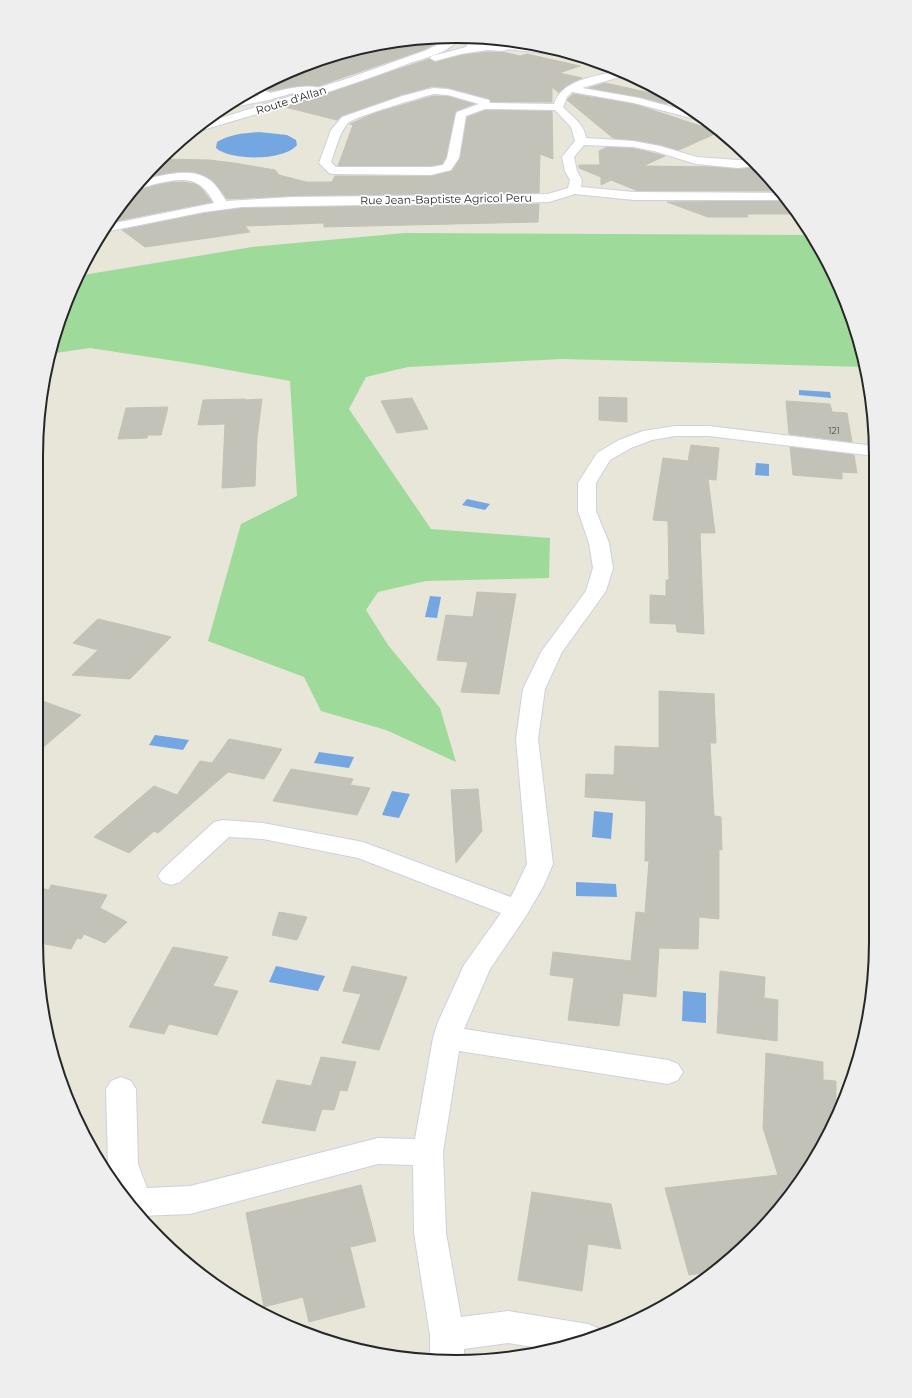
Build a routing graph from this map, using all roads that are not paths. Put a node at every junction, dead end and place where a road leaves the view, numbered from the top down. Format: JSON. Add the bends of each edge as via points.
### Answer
{"nodes":[{"id":1,"x":447,"y":43,"type":"edge"},
{"id":2,"x":458,"y":43,"type":"edge"},
{"id":3,"x":511,"y":47,"type":"edge"},
{"id":4,"x":484,"y":48,"type":"junction"},
{"id":5,"x":389,"y":68,"type":"junction"},
{"id":6,"x":605,"y":71,"type":"edge"},
{"id":7,"x":571,"y":89,"type":"junction"},
{"id":8,"x":319,"y":91,"type":"junction"},
{"id":9,"x":261,"y":92,"type":"edge"},
{"id":10,"x":269,"y":97,"type":"junction"},
{"id":11,"x":244,"y":102,"type":"edge"},
{"id":12,"x":484,"y":106,"type":"junction"},
{"id":13,"x":558,"y":107,"type":"junction"},
{"id":14,"x":686,"y":114,"type":"edge"},
{"id":15,"x":210,"y":124,"type":"edge"},
{"id":16,"x":581,"y":141,"type":"junction"},
{"id":17,"x":747,"y":163,"type":"edge"},
{"id":18,"x":145,"y":184,"type":"edge"},
{"id":19,"x":574,"y":190,"type":"junction"},
{"id":20,"x":777,"y":197,"type":"edge"},
{"id":21,"x":222,"y":206,"type":"junction"},
{"id":22,"x":112,"y":229,"type":"edge"},
{"id":23,"x":869,"y":450,"type":"edge"},
{"id":24,"x":171,"y":876,"type":"dead end"},
{"id":25,"x":517,"y":909,"type":"junction"},
{"id":26,"x":448,"y":1038,"type":"junction"},
{"id":27,"x":668,"y":1072,"type":"dead end"},
{"id":28,"x":121,"y":1089,"type":"dead end"},
{"id":29,"x":428,"y":1152,"type":"junction"},
{"id":30,"x":573,"y":1338,"type":"edge"},
{"id":31,"x":447,"y":1348,"type":"edge"}],
"edges":[{"from":1,"to":5,"type":"street","name":"Route d'Allan","via":[[428,54]]},
{"from":2,"to":4,"type":"street"},
{"from":3,"to":4,"type":"street"},
{"from":4,"to":5,"type":"street","name":"Route d'Allan","via":[[460,51]]},
{"from":5,"to":8,"type":"street","name":"Route d'Allan"},
{"from":6,"to":7,"type":"street"},
{"from":7,"to":13,"type":"street","via":[[563,94]]},
{"from":7,"to":14,"type":"street","via":[[635,100]]},
{"from":8,"to":10,"type":"street","via":[[292,90]]},
{"from":8,"to":15,"type":"street","name":"Route d'Allan"},
{"from":9,"to":10,"type":"street"},
{"from":10,"to":11,"type":"street"},
{"from":12,"to":12,"type":"street","via":[[485,102],[475,99],[433,91],[346,119],[338,130],[325,163],[333,170],[351,171],[431,171],[447,167],[453,158],[461,114]]},
{"from":12,"to":13,"type":"street"},
{"from":13,"to":16,"type":"street","via":[[578,127]]},
{"from":16,"to":17,"type":"street","via":[[633,144],[696,160]]},
{"from":16,"to":19,"type":"street","via":[[568,157],[576,180]]},
{"from":18,"to":21,"type":"street","via":[[176,177],[194,178],[204,181]]},
{"from":19,"to":20,"type":"street","name":"Rue Jean-Baptiste Agricol Peru","via":[[634,196]]},
{"from":19,"to":21,"type":"street","name":"Rue Jean-Baptiste Agricol Peru","via":[[549,198],[292,201]]},
{"from":21,"to":22,"type":"street","name":"Rue Jean-Baptiste Agricol Peru"},
{"from":23,"to":25,"type":"street","via":[[709,431],[675,431],[625,444],[603,457],[586,483],[587,510],[603,568],[596,591],[552,652],[534,688],[527,739],[540,864]]},
{"from":24,"to":25,"type":"street","via":[[223,828],[263,831],[363,850]]},
{"from":25,"to":26,"type":"street","via":[[478,965],[452,1022]]},
{"from":26,"to":27,"type":"street"},
{"from":26,"to":29,"type":"street"},
{"from":28,"to":29,"type":"street","via":[[124,1164],[136,1202],[190,1200],[378,1151]]},
{"from":29,"to":31,"type":"street","via":[[430,1233]]},
{"from":30,"to":31,"type":"street","via":[[508,1328]]}]}
